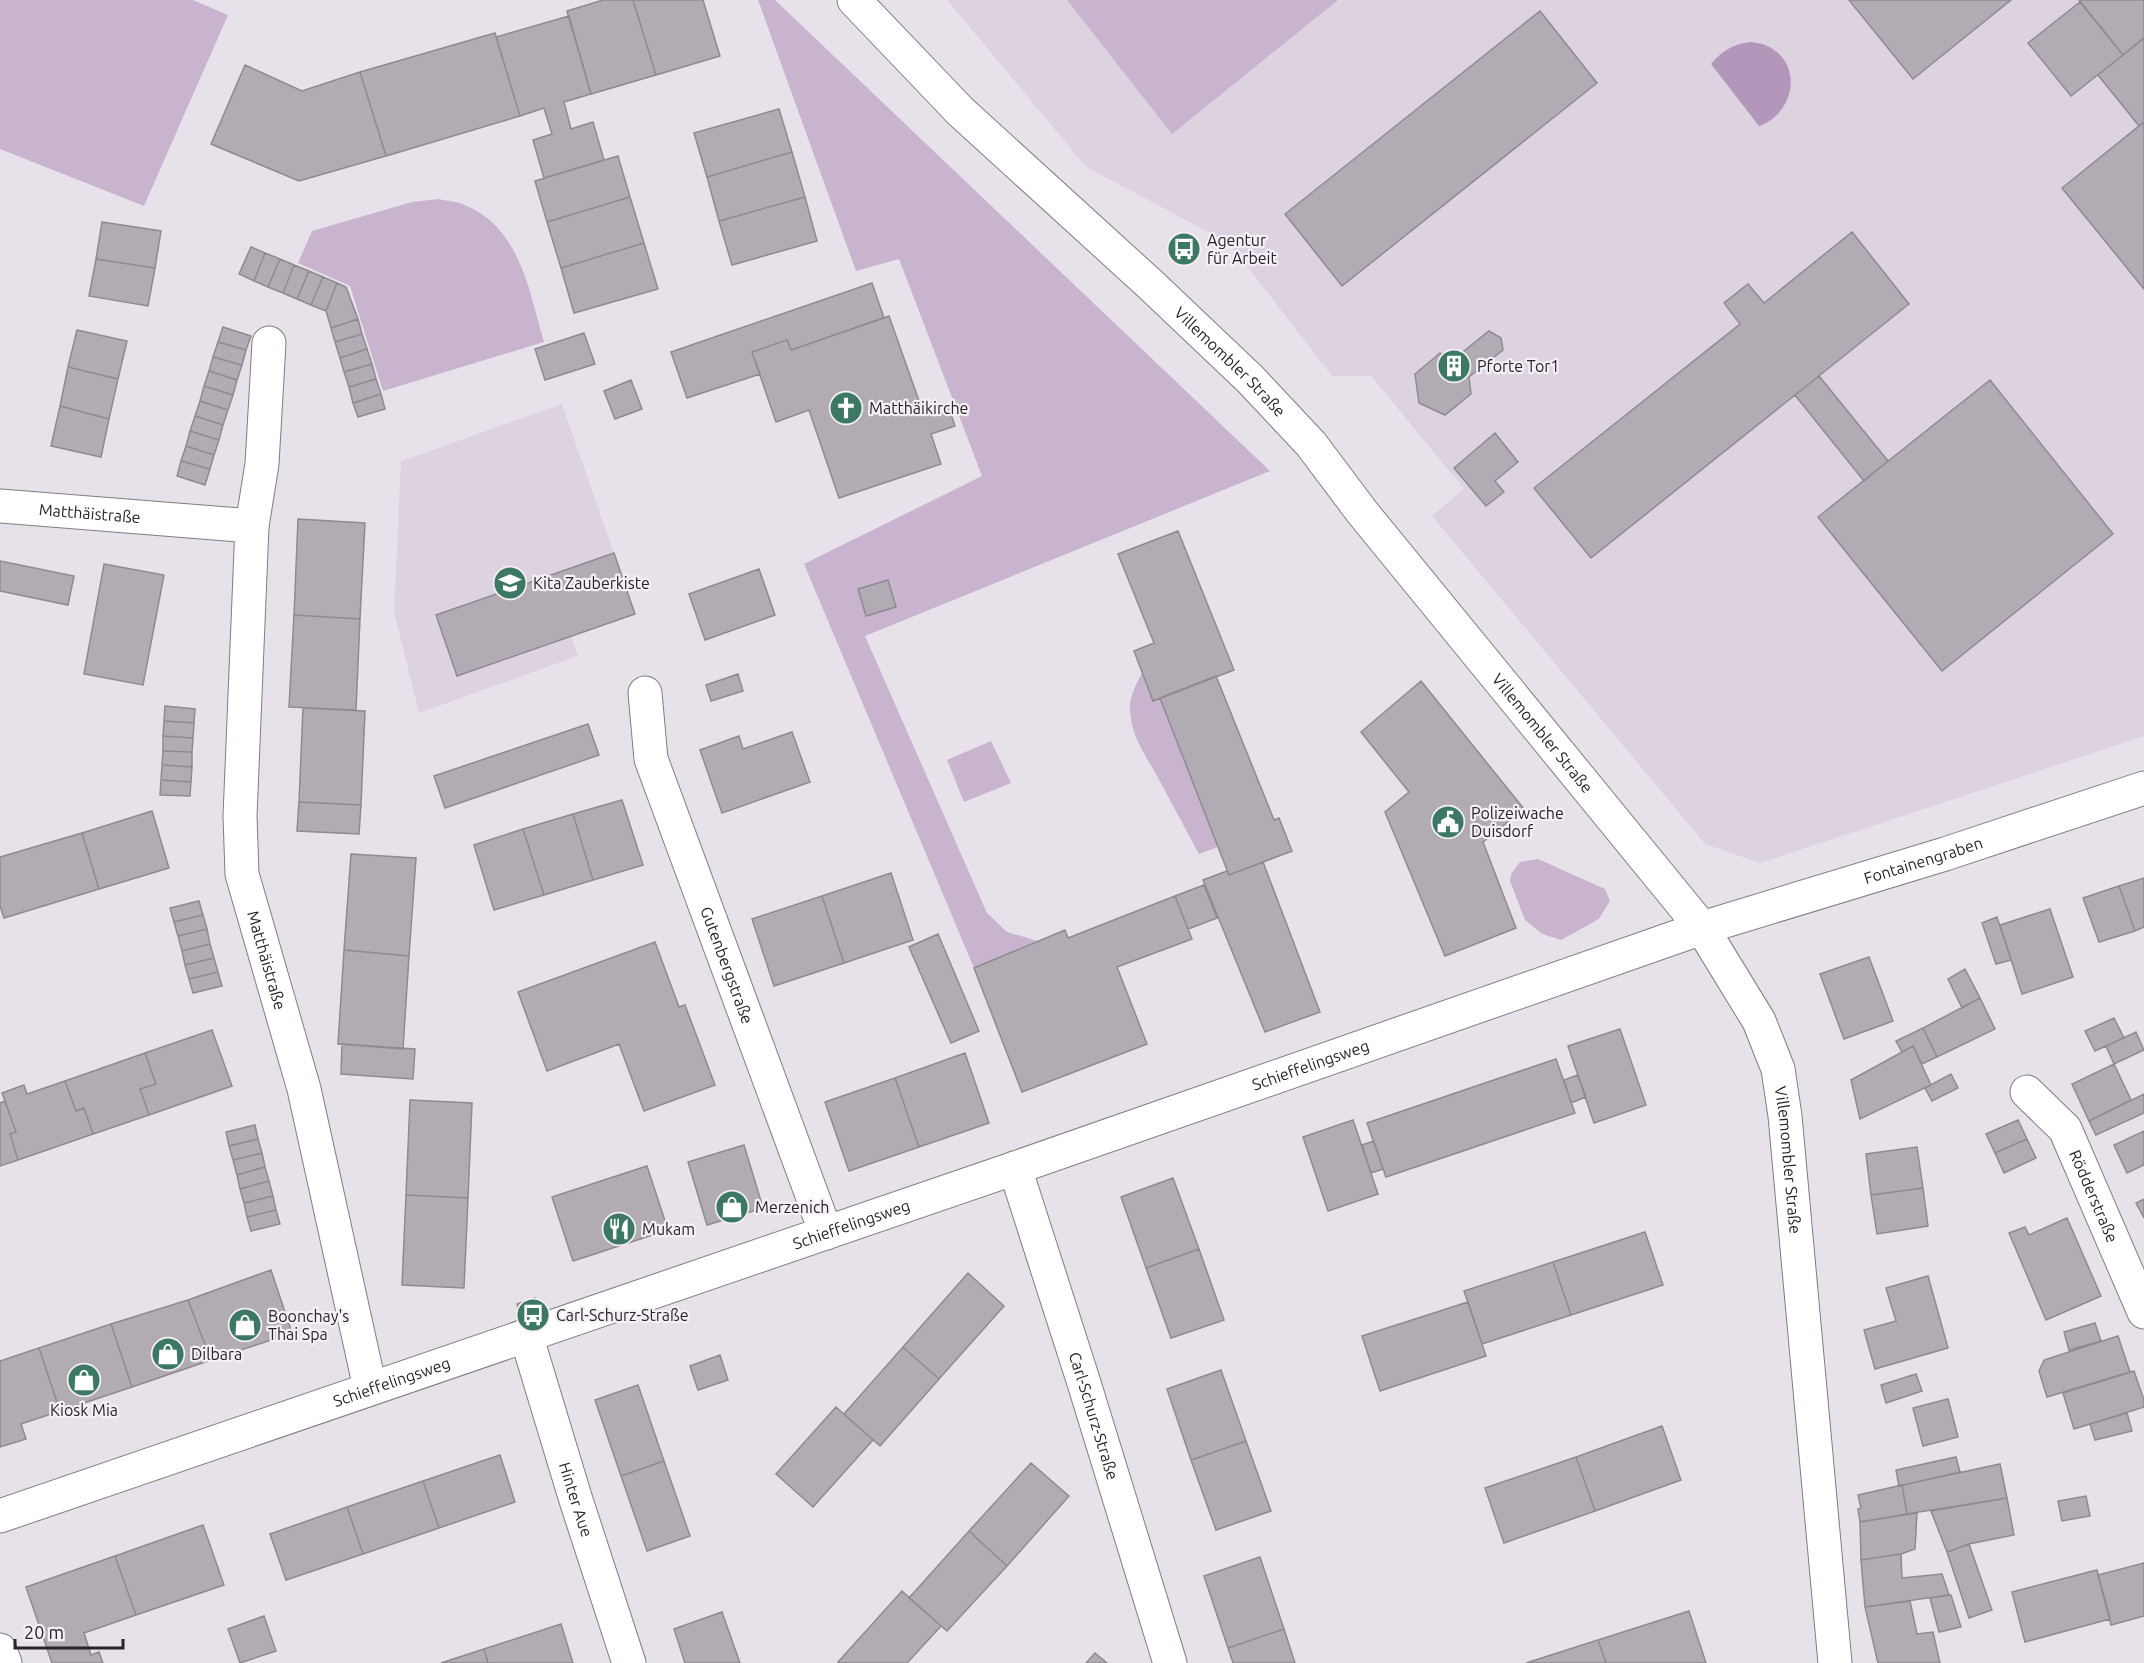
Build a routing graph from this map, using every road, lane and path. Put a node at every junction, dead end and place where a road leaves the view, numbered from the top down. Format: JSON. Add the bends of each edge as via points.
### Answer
{"nodes":[{"id":1,"x":854,"y":0,"type":"edge"},
{"id":2,"x":269,"y":343,"type":"dead end"},
{"id":3,"x":0,"y":506,"type":"edge"},
{"id":4,"x":252,"y":526,"type":"junction"},
{"id":5,"x":645,"y":693,"type":"dead end"},
{"id":6,"x":2144,"y":788,"type":"edge"},
{"id":7,"x":1702,"y":928,"type":"junction"},
{"id":8,"x":2027,"y":1092,"type":"dead end"},
{"id":9,"x":1015,"y":1168,"type":"junction"},
{"id":10,"x":826,"y":1233,"type":"junction"},
{"id":11,"x":2144,"y":1312,"type":"edge"},
{"id":12,"x":526,"y":1335,"type":"junction"},
{"id":13,"x":370,"y":1388,"type":"junction"},
{"id":14,"x":0,"y":1516,"type":"edge"},
{"id":15,"x":0,"y":1650,"type":"edge"},
{"id":16,"x":5,"y":1663,"type":"edge"},
{"id":17,"x":629,"y":1663,"type":"edge"},
{"id":18,"x":1170,"y":1663,"type":"edge"},
{"id":19,"x":1835,"y":1663,"type":"edge"}],
"edges":[{"from":1,"to":7,"type":"street","name":"Villemombler Straße","via":[[960,111],[1151,285],[1250,379],[1311,444],[1362,512]]},
{"from":2,"to":4,"type":"street","name":"Matthäistraße","via":[[262,464]]},
{"from":3,"to":4,"type":"street","name":"Matthäistraße"},
{"from":4,"to":13,"type":"street","name":"Matthäistraße","via":[[240,816],[242,874],[304,1089]]},
{"from":5,"to":10,"type":"street","name":"Gutenbergstraße","via":[[651,759]]},
{"from":6,"to":7,"type":"street","name":"Fontainengraben"},
{"from":7,"to":9,"type":"street","name":"Schieffelingsweg"},
{"from":7,"to":19,"type":"street","name":"Villemombler Straße","via":[[1759,1021],[1778,1069]]},
{"from":8,"to":11,"type":"street","name":"Rödderstraße","via":[[2065,1129]]},
{"from":9,"to":10,"type":"street","name":"Schieffelingsweg"},
{"from":9,"to":18,"type":"street","name":"Carl-Schurz-Straße"},
{"from":10,"to":12,"type":"street","name":"Schieffelingsweg"},
{"from":12,"to":13,"type":"street","name":"Schieffelingsweg"},
{"from":12,"to":17,"type":"street","name":"Hinter Aue"},
{"from":13,"to":14,"type":"street","name":"Schieffelingsweg"},
{"from":15,"to":16,"type":"street"}]}
